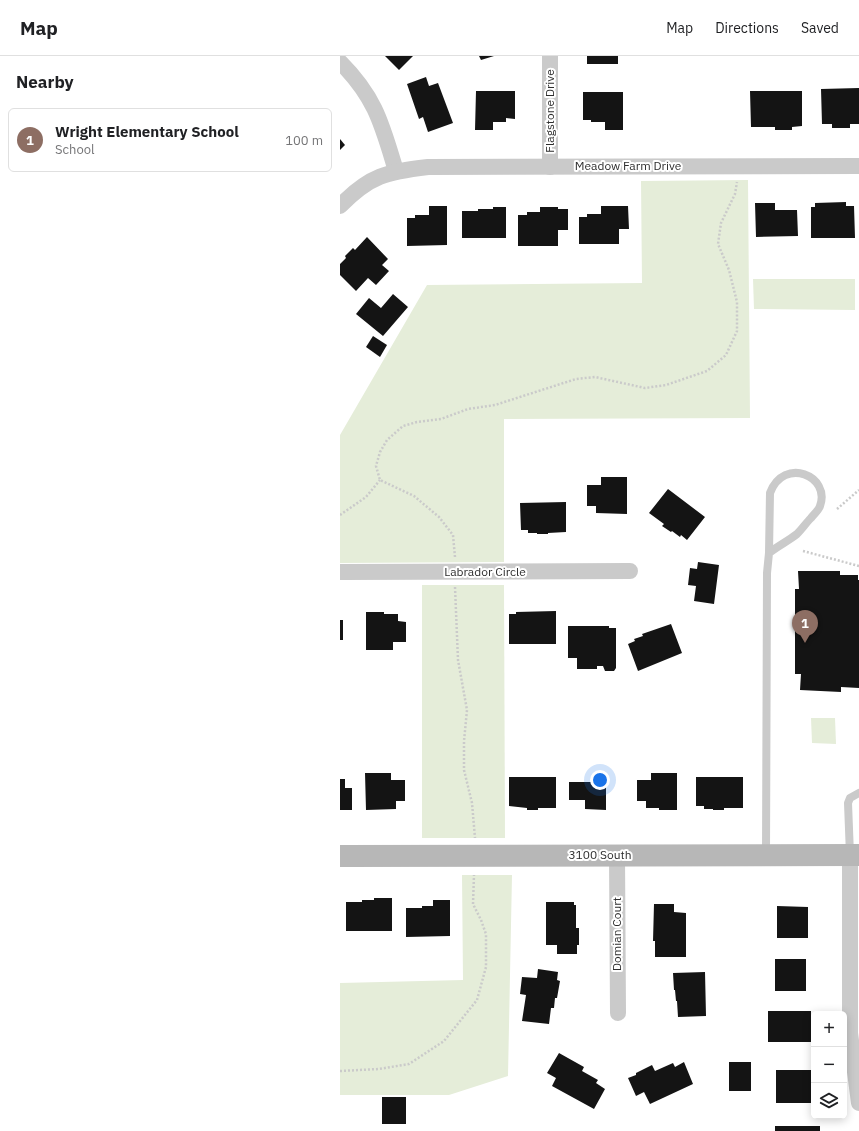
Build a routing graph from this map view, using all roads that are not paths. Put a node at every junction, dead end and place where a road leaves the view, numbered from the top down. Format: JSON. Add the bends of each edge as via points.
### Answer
{"nodes":[{"id":1,"x":550,"y":56,"type":"edge"},
{"id":2,"x":340,"y":62,"type":"edge"},
{"id":3,"x":550,"y":166,"type":"junction"},
{"id":4,"x":859,"y":166,"type":"edge"},
{"id":5,"x":396,"y":171,"type":"junction"},
{"id":6,"x":340,"y":206,"type":"edge"},
{"id":7,"x":769,"y":553,"type":"junction"},
{"id":8,"x":630,"y":571,"type":"dead end"},
{"id":9,"x":340,"y":572,"type":"edge"},
{"id":10,"x":859,"y":793,"type":"edge"},
{"id":11,"x":617,"y":855,"type":"junction"},
{"id":12,"x":766,"y":855,"type":"junction"},
{"id":13,"x":854,"y":855,"type":"edge"},
{"id":14,"x":340,"y":856,"type":"edge"},
{"id":15,"x":618,"y":1013,"type":"dead end"},
{"id":16,"x":859,"y":1103,"type":"edge"}],
"edges":[{"from":1,"to":3,"type":"street","name":"Flagstone Drive"},
{"from":2,"to":5,"type":"street","via":[[360,84],[375,109]]},
{"from":3,"to":4,"type":"street","name":"Meadow Farm Drive"},
{"from":3,"to":5,"type":"street","name":"Meadow Farm Drive","via":[[428,167]]},
{"from":5,"to":6,"type":"street","name":"Meadow Farm Drive","via":[[362,186]]},
{"from":7,"to":7,"type":"lane","via":[[797,534],[820,507],[819,487],[804,474],[797,472],[783,476],[773,486],[770,493]]},
{"from":7,"to":12,"type":"lane"},
{"from":8,"to":9,"type":"street","name":"Labrador Circle"},
{"from":10,"to":13,"type":"lane","via":[[850,798],[848,803]]},
{"from":11,"to":12,"type":"main road","name":"3100 South"},
{"from":11,"to":14,"type":"main road","name":"3100 South"},
{"from":11,"to":15,"type":"street","name":"Domian Court"},
{"from":12,"to":13,"type":"main road","name":"3100 South"},
{"from":13,"to":16,"type":"street","via":[[850,1033]]}]}
